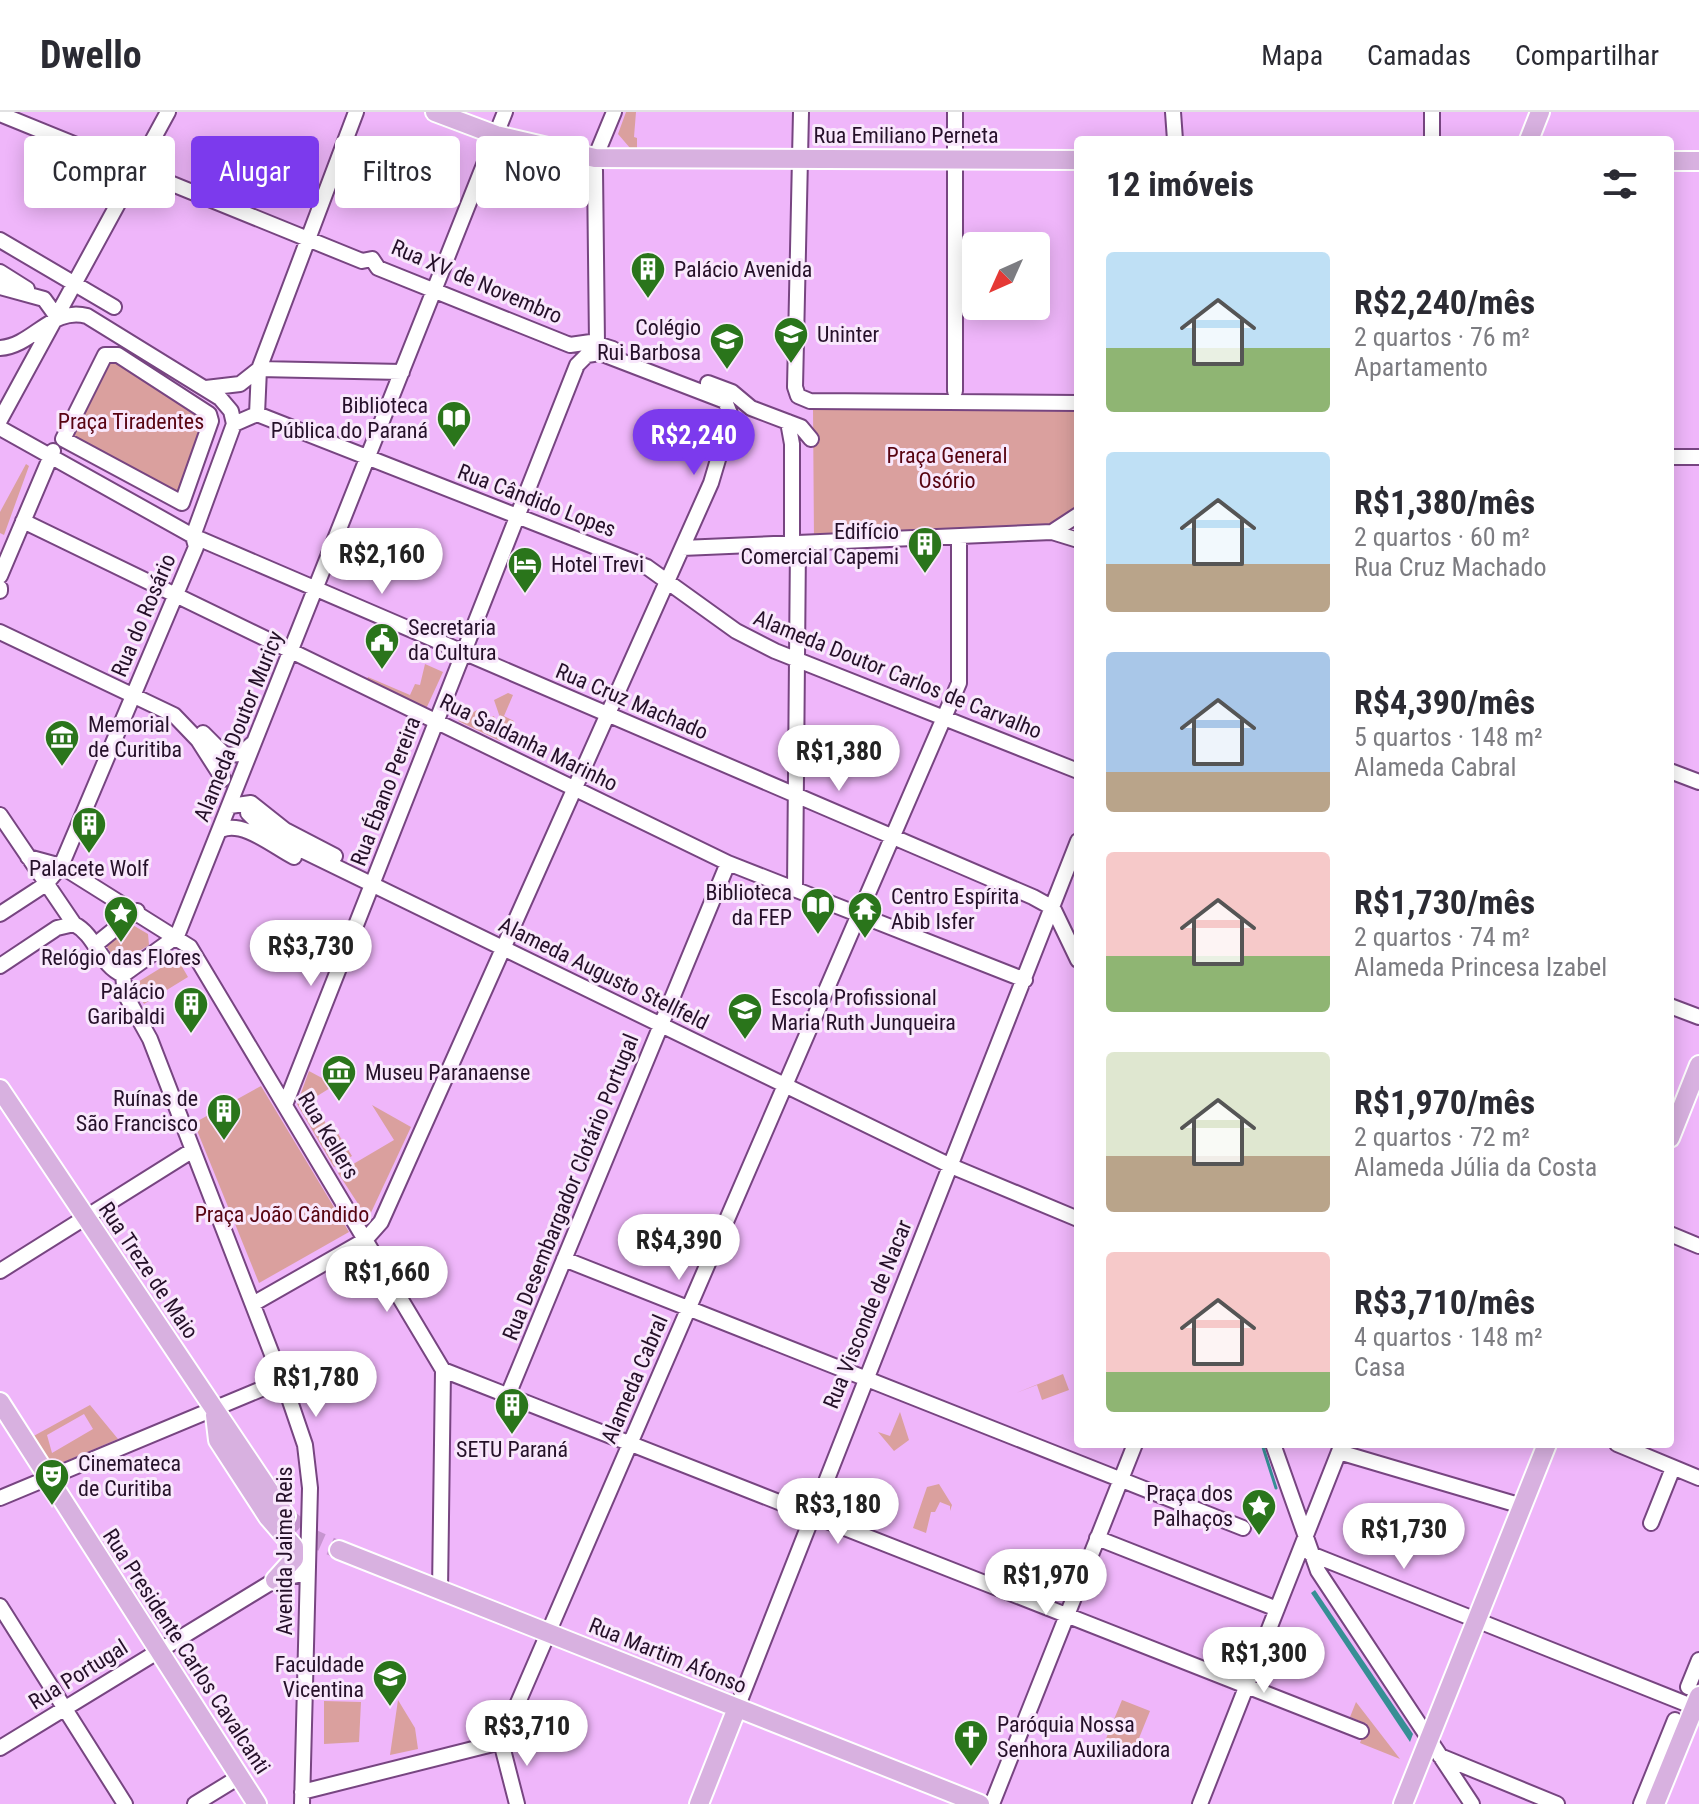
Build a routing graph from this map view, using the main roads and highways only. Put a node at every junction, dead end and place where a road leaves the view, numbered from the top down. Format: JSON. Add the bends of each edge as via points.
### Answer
{"nodes":[{"id":1,"x":435,"y":112,"type":"edge"},
{"id":2,"x":1540,"y":112,"type":"edge"},
{"id":3,"x":1531,"y":136,"type":"edge"},
{"id":4,"x":1074,"y":160,"type":"edge"},
{"id":5,"x":1674,"y":161,"type":"edge"},
{"id":6,"x":1699,"y":161,"type":"edge"},
{"id":7,"x":1699,"y":1065,"type":"edge"},
{"id":8,"x":0,"y":1089,"type":"edge"},
{"id":9,"x":1674,"y":1128,"type":"edge"},
{"id":10,"x":0,"y":1402,"type":"edge"},
{"id":11,"x":214,"y":1409,"type":"junction"},
{"id":12,"x":1545,"y":1448,"type":"edge"},
{"id":13,"x":286,"y":1516,"type":"tunnel mouth"},
{"id":14,"x":339,"y":1550,"type":"tunnel mouth"},
{"id":15,"x":275,"y":1580,"type":"road end"},
{"id":16,"x":1695,"y":1700,"type":"edge"},
{"id":17,"x":737,"y":1708,"type":"junction"},
{"id":18,"x":257,"y":1804,"type":"edge"},
{"id":19,"x":699,"y":1804,"type":"edge"},
{"id":20,"x":980,"y":1804,"type":"edge"},
{"id":21,"x":1403,"y":1804,"type":"edge"},
{"id":22,"x":1655,"y":1804,"type":"edge"}],
"edges":[{"from":1,"to":4,"type":"main road","name":"Rua Emiliano Perneta","via":[[595,164],[801,158]]},
{"from":2,"to":3,"type":"main road"},
{"from":5,"to":6,"type":"main road"},
{"from":7,"to":9,"type":"main road"},
{"from":8,"to":11,"type":"main road","name":"Rua Treze de Maio"},
{"from":10,"to":18,"type":"main road","name":"Rua Presidente Carlos Cavalcanti"},
{"from":11,"to":13,"type":"main road","name":"Rua Treze de Maio"},
{"from":11,"to":15,"type":"main road","via":[[218,1440],[294,1547],[294,1559]]},
{"from":12,"to":21,"type":"main road"},
{"from":14,"to":17,"type":"main road","name":"Rua Martim Afonso"},
{"from":16,"to":22,"type":"main road","via":[[1662,1770]]},
{"from":17,"to":19,"type":"main road","name":"Rua Visconde de Nacar"},
{"from":17,"to":20,"type":"main road","name":"Rua Martim Afonso"}]}
